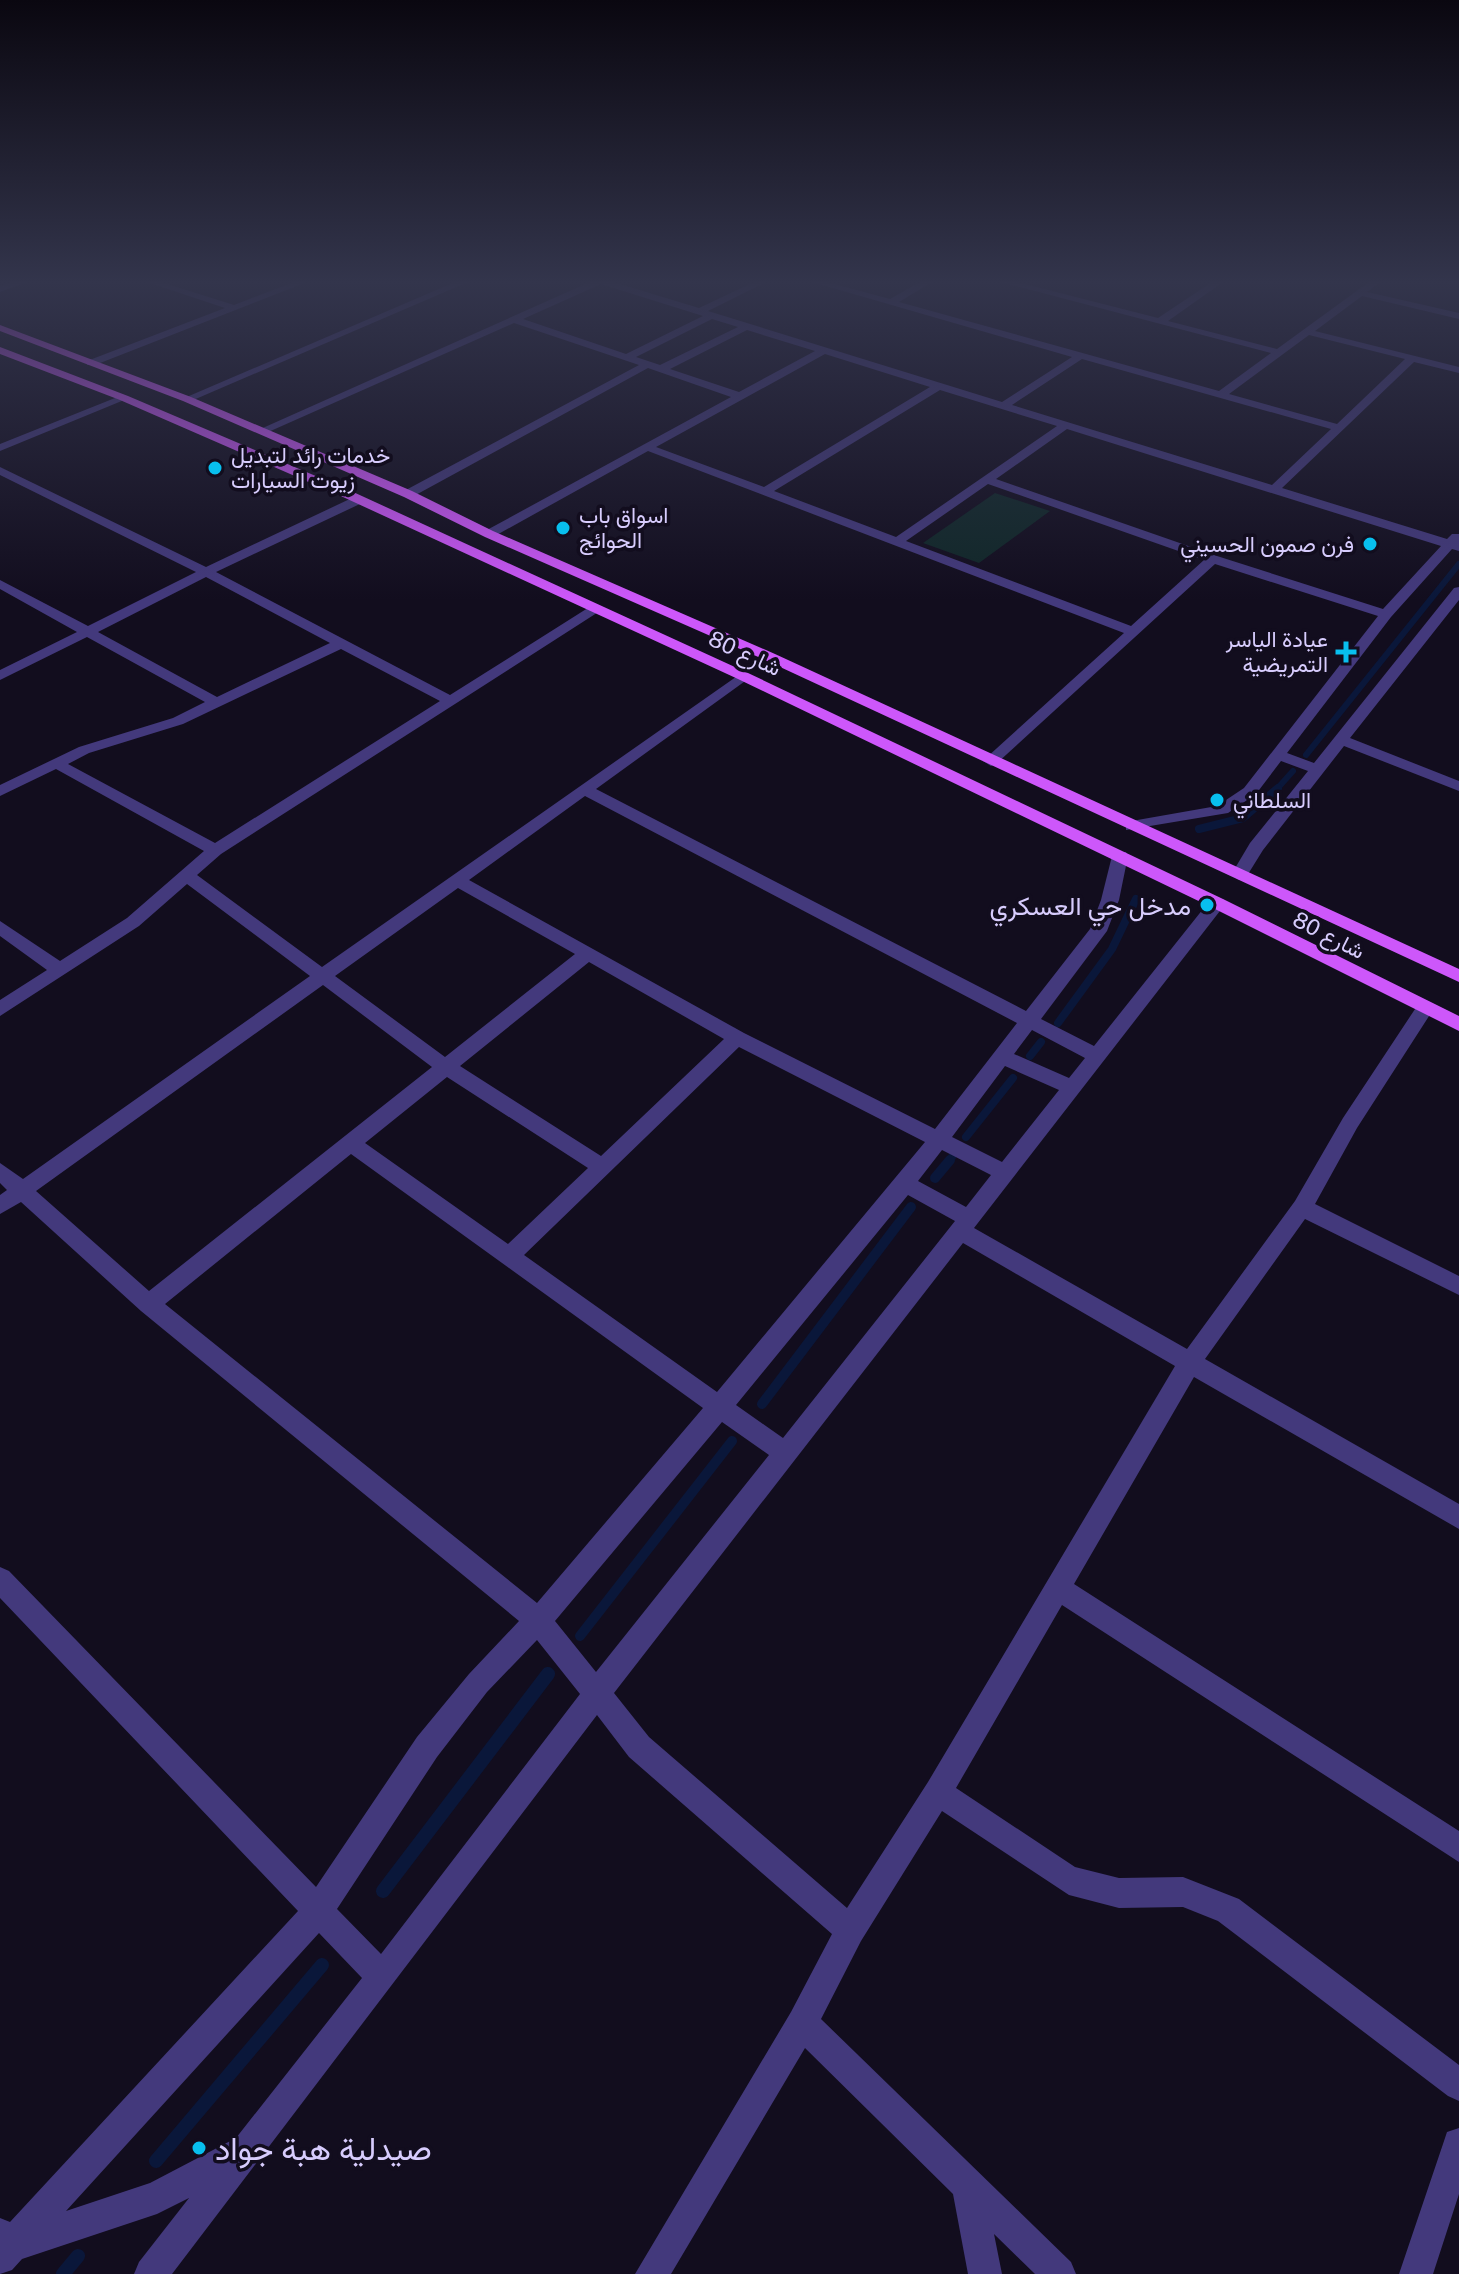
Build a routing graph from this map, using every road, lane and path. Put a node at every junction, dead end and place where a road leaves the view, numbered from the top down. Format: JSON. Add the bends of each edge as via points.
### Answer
{"nodes":[{"id":1,"x":100,"y":388,"type":"edge"},
{"id":2,"x":158,"y":388,"type":"edge"},
{"id":3,"x":213,"y":388,"type":"edge"},
{"id":4,"x":360,"y":388,"type":"edge"},
{"id":5,"x":604,"y":388,"type":"edge"},
{"id":6,"x":717,"y":388,"type":"edge"},
{"id":7,"x":754,"y":388,"type":"edge"},
{"id":8,"x":936,"y":388,"type":"edge"},
{"id":9,"x":946,"y":388,"type":"edge"},
{"id":10,"x":1031,"y":388,"type":"edge"},
{"id":11,"x":1196,"y":388,"type":"edge"},
{"id":12,"x":1230,"y":388,"type":"edge"},
{"id":13,"x":1381,"y":388,"type":"edge"},
{"id":14,"x":1221,"y":395,"type":"junction"},
{"id":15,"x":740,"y":396,"type":"junction"},
{"id":16,"x":124,"y":398,"type":"junction"},
{"id":17,"x":187,"y":399,"type":"junction"},
{"id":18,"x":1004,"y":406,"type":"junction"},
{"id":19,"x":1066,"y":425,"type":"junction"},
{"id":20,"x":1339,"y":428,"type":"junction"},
{"id":21,"x":262,"y":431,"type":"junction"},
{"id":22,"x":647,"y":447,"type":"junction"},
{"id":23,"x":0,"y":448,"type":"edge"},
{"id":24,"x":0,"y":470,"type":"edge"},
{"id":25,"x":988,"y":480,"type":"junction"},
{"id":26,"x":1274,"y":490,"type":"junction"},
{"id":27,"x":764,"y":492,"type":"junction"},
{"id":28,"x":408,"y":494,"type":"junction"},
{"id":29,"x":358,"y":500,"type":"junction"},
{"id":30,"x":489,"y":534,"type":"junction"},
{"id":31,"x":897,"y":542,"type":"junction"},
{"id":32,"x":1456,"y":542,"type":"edge"},
{"id":33,"x":1213,"y":559,"type":"junction"},
{"id":34,"x":206,"y":572,"type":"junction"},
{"id":35,"x":0,"y":584,"type":"edge"},
{"id":36,"x":1459,"y":591,"type":"edge"},
{"id":37,"x":596,"y":609,"type":"junction"},
{"id":38,"x":1386,"y":614,"type":"junction"},
{"id":39,"x":89,"y":632,"type":"junction"},
{"id":40,"x":1133,"y":632,"type":"junction"},
{"id":41,"x":340,"y":644,"type":"junction"},
{"id":42,"x":0,"y":676,"type":"edge"},
{"id":43,"x":743,"y":676,"type":"junction"},
{"id":44,"x":448,"y":700,"type":"junction"},
{"id":45,"x":217,"y":703,"type":"junction"},
{"id":46,"x":1341,"y":740,"type":"junction"},
{"id":47,"x":1278,"y":755,"type":"junction"},
{"id":48,"x":991,"y":761,"type":"junction"},
{"id":49,"x":56,"y":763,"type":"junction"},
{"id":50,"x":1318,"y":770,"type":"junction"},
{"id":51,"x":1459,"y":786,"type":"edge"},
{"id":52,"x":584,"y":789,"type":"junction"},
{"id":53,"x":0,"y":791,"type":"edge"},
{"id":54,"x":1132,"y":826,"type":"junction"},
{"id":55,"x":215,"y":850,"type":"junction"},
{"id":56,"x":1120,"y":856,"type":"junction"},
{"id":57,"x":1239,"y":875,"type":"junction"},
{"id":58,"x":187,"y":876,"type":"junction"},
{"id":59,"x":457,"y":880,"type":"junction"},
{"id":60,"x":1217,"y":903,"type":"junction"},
{"id":61,"x":0,"y":927,"type":"edge"},
{"id":62,"x":587,"y":954,"type":"junction"},
{"id":63,"x":60,"y":970,"type":"junction"},
{"id":64,"x":322,"y":973,"type":"junction"},
{"id":65,"x":1459,"y":976,"type":"edge"},
{"id":66,"x":1425,"y":1008,"type":"junction"},
{"id":67,"x":0,"y":1009,"type":"edge"},
{"id":68,"x":1030,"y":1023,"type":"junction"},
{"id":69,"x":1459,"y":1024,"type":"edge"},
{"id":70,"x":737,"y":1038,"type":"junction"},
{"id":71,"x":1097,"y":1056,"type":"junction"},
{"id":72,"x":1004,"y":1057,"type":"junction"},
{"id":73,"x":446,"y":1067,"type":"junction"},
{"id":74,"x":1072,"y":1088,"type":"junction"},
{"id":75,"x":939,"y":1138,"type":"junction"},
{"id":76,"x":350,"y":1143,"type":"junction"},
{"id":77,"x":602,"y":1167,"type":"junction"},
{"id":78,"x":0,"y":1171,"type":"edge"},
{"id":79,"x":1006,"y":1173,"type":"junction"},
{"id":80,"x":905,"y":1183,"type":"junction"},
{"id":81,"x":22,"y":1190,"type":"junction"},
{"id":82,"x":0,"y":1206,"type":"edge"},
{"id":83,"x":1302,"y":1207,"type":"junction"},
{"id":84,"x":966,"y":1226,"type":"junction"},
{"id":85,"x":509,"y":1256,"type":"junction"},
{"id":86,"x":1459,"y":1286,"type":"edge"},
{"id":87,"x":149,"y":1304,"type":"junction"},
{"id":88,"x":1189,"y":1364,"type":"junction"},
{"id":89,"x":720,"y":1407,"type":"junction"},
{"id":90,"x":786,"y":1454,"type":"junction"},
{"id":91,"x":1459,"y":1517,"type":"edge"},
{"id":92,"x":0,"y":1580,"type":"edge"},
{"id":93,"x":1058,"y":1588,"type":"junction"},
{"id":94,"x":539,"y":1621,"type":"junction"},
{"id":95,"x":596,"y":1694,"type":"junction"},
{"id":96,"x":938,"y":1792,"type":"junction"},
{"id":97,"x":1459,"y":1848,"type":"edge"},
{"id":98,"x":318,"y":1911,"type":"junction"},
{"id":99,"x":850,"y":1930,"type":"junction"},
{"id":100,"x":382,"y":1977,"type":"junction"},
{"id":101,"x":802,"y":2023,"type":"junction"},
{"id":102,"x":1459,"y":2085,"type":"edge"},
{"id":103,"x":1459,"y":2144,"type":"edge"},
{"id":104,"x":250,"y":2147,"type":"junction"},
{"id":105,"x":968,"y":2185,"type":"junction"},
{"id":106,"x":3,"y":2246,"type":"edge"},
{"id":107,"x":151,"y":2274,"type":"edge"},
{"id":108,"x":652,"y":2274,"type":"edge"},
{"id":109,"x":985,"y":2274,"type":"edge"},
{"id":110,"x":1059,"y":2274,"type":"edge"},
{"id":111,"x":1416,"y":2274,"type":"edge"}],
"edges":[{"from":1,"to":16,"type":"main road","name":"شارع 80"},
{"from":2,"to":17,"type":"main road","name":"شارع 80"},
{"from":3,"to":17,"type":"street"},
{"from":4,"to":21,"type":"street"},
{"from":5,"to":28,"type":"street"},
{"from":6,"to":15,"type":"street"},
{"from":7,"to":15,"type":"street"},
{"from":8,"to":27,"type":"street"},
{"from":9,"to":18,"type":"street"},
{"from":10,"to":18,"type":"street"},
{"from":11,"to":14,"type":"street"},
{"from":12,"to":14,"type":"street"},
{"from":13,"to":20,"type":"street"},
{"from":14,"to":20,"type":"street"},
{"from":15,"to":22,"type":"street"},
{"from":16,"to":23,"type":"street"},
{"from":16,"to":29,"type":"main road","name":"شارع 80"},
{"from":17,"to":21,"type":"main road","name":"شارع 80"},
{"from":18,"to":19,"type":"street"},
{"from":19,"to":25,"type":"street"},
{"from":19,"to":26,"type":"street"},
{"from":20,"to":26,"type":"street"},
{"from":21,"to":28,"type":"main road","name":"شارع 80"},
{"from":22,"to":27,"type":"street"},
{"from":22,"to":30,"type":"street"},
{"from":24,"to":34,"type":"street"},
{"from":25,"to":31,"type":"street"},
{"from":25,"to":33,"type":"street"},
{"from":26,"to":32,"type":"street"},
{"from":27,"to":31,"type":"street"},
{"from":28,"to":30,"type":"main road","name":"شارع 80"},
{"from":29,"to":34,"type":"street"},
{"from":29,"to":37,"type":"main road","name":"شارع 80"},
{"from":30,"to":48,"type":"main road","name":"شارع 80"},
{"from":31,"to":40,"type":"street"},
{"from":32,"to":38,"type":"street"},
{"from":33,"to":38,"type":"street"},
{"from":33,"to":40,"type":"street"},
{"from":34,"to":39,"type":"street"},
{"from":34,"to":41,"type":"street"},
{"from":35,"to":39,"type":"street"},
{"from":36,"to":46,"type":"street"},
{"from":37,"to":43,"type":"main road","name":"شارع 80"},
{"from":37,"to":44,"type":"street"},
{"from":38,"to":47,"type":"street"},
{"from":39,"to":42,"type":"street"},
{"from":39,"to":45,"type":"street"},
{"from":40,"to":48,"type":"street"},
{"from":41,"to":44,"type":"street"},
{"from":41,"to":45,"type":"street"},
{"from":43,"to":52,"type":"street"},
{"from":43,"to":56,"type":"main road","name":"شارع 80"},
{"from":44,"to":55,"type":"street"},
{"from":45,"to":49,"type":"street"},
{"from":46,"to":50,"type":"street"},
{"from":46,"to":51,"type":"street"},
{"from":47,"to":50,"type":"street"},
{"from":47,"to":54,"type":"street","via":[[1250,791],[1222,810]]},
{"from":48,"to":54,"type":"main road","name":"شارع 80"},
{"from":49,"to":53,"type":"street"},
{"from":49,"to":55,"type":"street"},
{"from":50,"to":57,"type":"street"},
{"from":52,"to":59,"type":"street"},
{"from":52,"to":68,"type":"street"},
{"from":54,"to":57,"type":"main road","name":"شارع 80"},
{"from":55,"to":58,"type":"street"},
{"from":56,"to":60,"type":"main road","name":"شارع 80"},
{"from":56,"to":68,"type":"street","via":[[1098,931]]},
{"from":57,"to":65,"type":"main road","name":"شارع 80"},
{"from":58,"to":63,"type":"street","via":[[133,922]]},
{"from":58,"to":64,"type":"street"},
{"from":59,"to":62,"type":"street"},
{"from":59,"to":64,"type":"street"},
{"from":60,"to":66,"type":"main road","name":"شارع 80"},
{"from":60,"to":71,"type":"street"},
{"from":61,"to":63,"type":"street"},
{"from":62,"to":70,"type":"street"},
{"from":62,"to":73,"type":"street"},
{"from":63,"to":67,"type":"street"},
{"from":64,"to":73,"type":"street"},
{"from":64,"to":81,"type":"street"},
{"from":66,"to":69,"type":"main road","name":"شارع 80"},
{"from":66,"to":83,"type":"street"},
{"from":68,"to":71,"type":"street"},
{"from":68,"to":72,"type":"street"},
{"from":70,"to":75,"type":"street"},
{"from":70,"to":77,"type":"street"},
{"from":71,"to":74,"type":"street"},
{"from":72,"to":74,"type":"street"},
{"from":72,"to":75,"type":"street"},
{"from":73,"to":76,"type":"street"},
{"from":73,"to":77,"type":"street"},
{"from":74,"to":79,"type":"street"},
{"from":75,"to":79,"type":"street"},
{"from":75,"to":80,"type":"street"},
{"from":76,"to":85,"type":"street"},
{"from":76,"to":87,"type":"street"},
{"from":77,"to":85,"type":"street"},
{"from":78,"to":81,"type":"street"},
{"from":79,"to":84,"type":"street"},
{"from":80,"to":84,"type":"street"},
{"from":80,"to":89,"type":"street"},
{"from":81,"to":82,"type":"street"},
{"from":81,"to":87,"type":"street"},
{"from":83,"to":86,"type":"street"},
{"from":83,"to":88,"type":"street"},
{"from":84,"to":88,"type":"street"},
{"from":84,"to":90,"type":"street"},
{"from":85,"to":89,"type":"street"},
{"from":87,"to":94,"type":"street"},
{"from":88,"to":91,"type":"street"},
{"from":88,"to":93,"type":"street"},
{"from":89,"to":90,"type":"street"},
{"from":89,"to":94,"type":"street"},
{"from":90,"to":95,"type":"street"},
{"from":92,"to":98,"type":"street"},
{"from":93,"to":96,"type":"street"},
{"from":93,"to":97,"type":"street"},
{"from":94,"to":95,"type":"street"},
{"from":94,"to":98,"type":"street","via":[[478,1683],[427,1747]]},
{"from":95,"to":99,"type":"street","via":[[639,1747]]},
{"from":95,"to":100,"type":"street"},
{"from":96,"to":99,"type":"street"},
{"from":96,"to":102,"type":"street","via":[[1069,1880],[1119,1893],[1183,1892],[1228,1910]]},
{"from":98,"to":100,"type":"street"},
{"from":98,"to":106,"type":"street"},
{"from":99,"to":101,"type":"street"},
{"from":100,"to":104,"type":"street"},
{"from":101,"to":105,"type":"street"},
{"from":101,"to":108,"type":"street"},
{"from":103,"to":111,"type":"street"},
{"from":104,"to":106,"type":"street","via":[[157,2197]]},
{"from":104,"to":107,"type":"street"},
{"from":105,"to":109,"type":"street"},
{"from":105,"to":110,"type":"street"}]}
